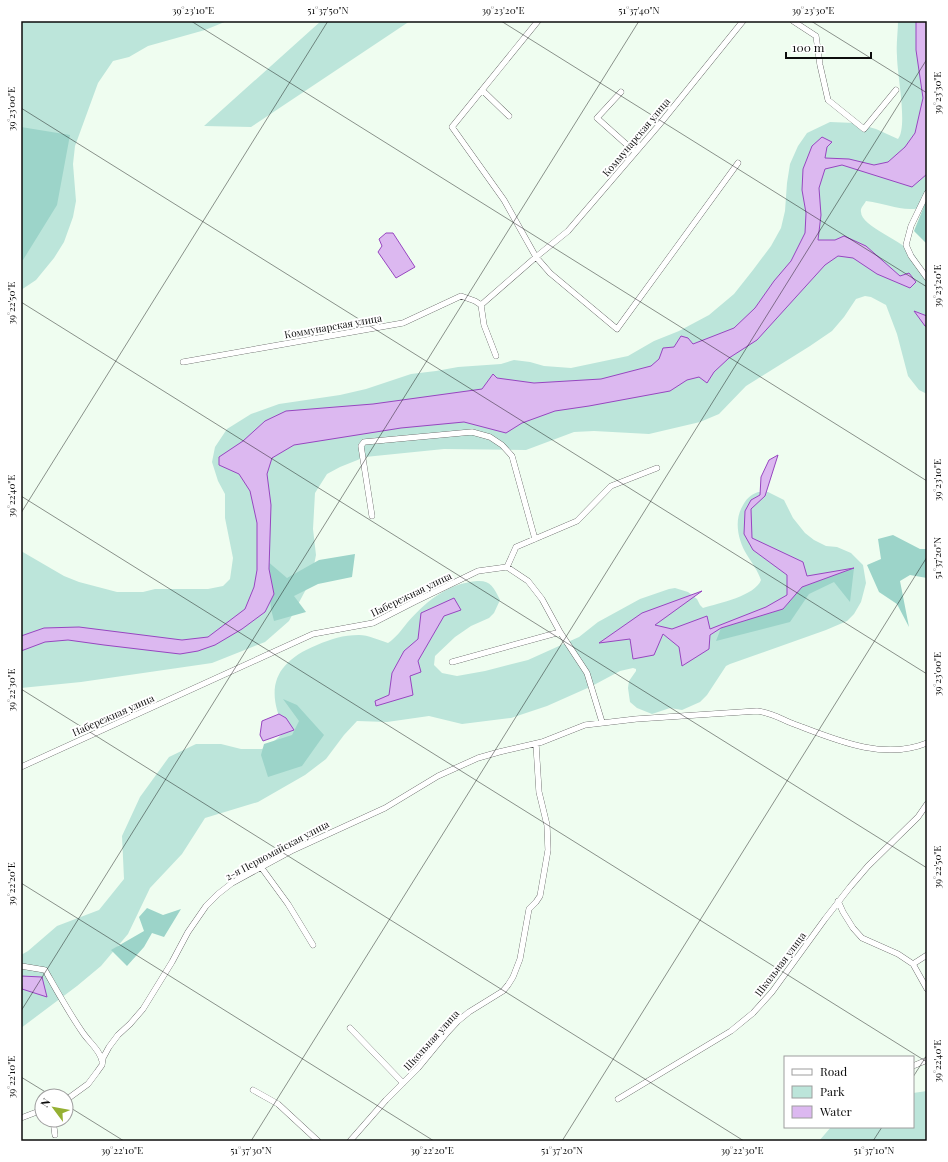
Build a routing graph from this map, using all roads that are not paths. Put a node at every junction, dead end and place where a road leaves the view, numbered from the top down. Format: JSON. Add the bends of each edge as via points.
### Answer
{"nodes":[{"id":1,"x":538,"y":21,"type":"edge"},
{"id":2,"x":743,"y":21,"type":"edge"},
{"id":3,"x":793,"y":21,"type":"edge"},
{"id":4,"x":482,"y":90,"type":"junction"},
{"id":5,"x":896,"y":90,"type":"dead end"},
{"id":6,"x":621,"y":92,"type":"dead end"},
{"id":7,"x":509,"y":116,"type":"dead end"},
{"id":8,"x":635,"y":152,"type":"junction"},
{"id":9,"x":738,"y":163,"type":"dead end"},
{"id":10,"x":927,"y":193,"type":"edge"},
{"id":11,"x":536,"y":257,"type":"junction"},
{"id":12,"x":927,"y":278,"type":"edge"},
{"id":13,"x":481,"y":305,"type":"junction"},
{"id":14,"x":496,"y":356,"type":"dead end"},
{"id":15,"x":183,"y":362,"type":"dead end"},
{"id":16,"x":657,"y":468,"type":"dead end"},
{"id":17,"x":372,"y":516,"type":"dead end"},
{"id":18,"x":535,"y":539,"type":"junction"},
{"id":19,"x":507,"y":567,"type":"junction"},
{"id":20,"x":560,"y":632,"type":"junction"},
{"id":21,"x":452,"y":662,"type":"dead end"},
{"id":22,"x":602,"y":722,"type":"junction"},
{"id":23,"x":927,"y":743,"type":"edge"},
{"id":24,"x":536,"y":744,"type":"junction"},
{"id":25,"x":21,"y":767,"type":"edge"},
{"id":26,"x":927,"y":804,"type":"edge"},
{"id":27,"x":261,"y":867,"type":"junction"},
{"id":28,"x":838,"y":901,"type":"junction"},
{"id":29,"x":313,"y":945,"type":"dead end"},
{"id":30,"x":927,"y":955,"type":"edge"},
{"id":31,"x":913,"y":964,"type":"junction"},
{"id":32,"x":21,"y":966,"type":"edge"},
{"id":33,"x":927,"y":989,"type":"edge"},
{"id":34,"x":350,"y":1028,"type":"dead end"},
{"id":35,"x":927,"y":1060,"type":"edge"},
{"id":36,"x":102,"y":1065,"type":"junction"},
{"id":37,"x":914,"y":1066,"type":"edge"},
{"id":38,"x":403,"y":1083,"type":"junction"},
{"id":39,"x":253,"y":1090,"type":"dead end"},
{"id":40,"x":74,"y":1094,"type":"edge"},
{"id":41,"x":618,"y":1100,"type":"dead end"},
{"id":42,"x":34,"y":1113,"type":"edge"},
{"id":43,"x":21,"y":1118,"type":"edge"},
{"id":44,"x":54,"y":1128,"type":"edge"},
{"id":45,"x":55,"y":1135,"type":"dead end"},
{"id":46,"x":318,"y":1141,"type":"edge"},
{"id":47,"x":350,"y":1141,"type":"edge"}],
"edges":[{"from":1,"to":4,"type":"street"},
{"from":2,"to":8,"type":"street","name":"Коммунарская улица"},
{"from":3,"to":5,"type":"street","via":[[816,36],[828,100],[864,129]]},
{"from":4,"to":7,"type":"street"},
{"from":4,"to":11,"type":"street","via":[[452,127],[504,200]]},
{"from":6,"to":8,"type":"street","via":[[597,118]]},
{"from":8,"to":11,"type":"street","name":"Коммунарская улица","via":[[568,232]]},
{"from":9,"to":11,"type":"street","via":[[617,329],[550,273]]},
{"from":10,"to":12,"type":"street","via":[[906,245]]},
{"from":11,"to":13,"type":"street","name":"Коммунарская улица"},
{"from":13,"to":14,"type":"street","via":[[484,325]]},
{"from":13,"to":15,"type":"street","name":"Коммунарская улица","via":[[461,296],[403,323]]},
{"from":16,"to":18,"type":"street","via":[[611,486],[577,521]]},
{"from":17,"to":18,"type":"street","via":[[361,446],[364,442],[472,432],[490,437],[512,456]]},
{"from":18,"to":19,"type":"street","via":[[516,547]]},
{"from":19,"to":20,"type":"street","via":[[528,581],[542,599]]},
{"from":19,"to":25,"type":"street","name":"Набережная улица","via":[[478,571],[373,623],[312,634]]},
{"from":20,"to":21,"type":"street"},
{"from":20,"to":22,"type":"street","via":[[587,673]]},
{"from":22,"to":23,"type":"street","via":[[757,711],[769,713],[818,734],[867,748],[902,750]]},
{"from":22,"to":24,"type":"street","name":"2-я Первомайская улица","via":[[584,725]]},
{"from":24,"to":27,"type":"street","name":"2-я Первомайская улица","via":[[499,752],[457,767],[385,808]]},
{"from":24,"to":38,"type":"street","name":"Школьная улица","via":[[539,792],[548,850],[540,896],[529,909],[520,958],[513,977],[503,991],[458,1021]]},
{"from":26,"to":28,"type":"street","name":"Школьная улица","via":[[918,817],[868,866]]},
{"from":27,"to":29,"type":"street"},
{"from":27,"to":36,"type":"street","name":"2-я Первомайская улица","via":[[232,883],[206,906],[143,1009],[109,1047]]},
{"from":28,"to":31,"type":"street","via":[[852,928],[862,938],[898,954]]},
{"from":28,"to":41,"type":"street","name":"Школьная улица","via":[[772,992],[753,1013],[731,1032]]},
{"from":30,"to":31,"type":"street"},
{"from":31,"to":33,"type":"street"},
{"from":32,"to":36,"type":"street","via":[[45,970],[83,1033],[101,1056]]},
{"from":34,"to":38,"type":"street"},
{"from":35,"to":37,"type":"street"},
{"from":36,"to":40,"type":"street","name":"2-я Первомайская улица","via":[[88,1084]]},
{"from":38,"to":47,"type":"street","name":"Школьная улица"},
{"from":39,"to":46,"type":"street","via":[[278,1104]]},
{"from":42,"to":43,"type":"street"},
{"from":44,"to":45,"type":"street"}]}
